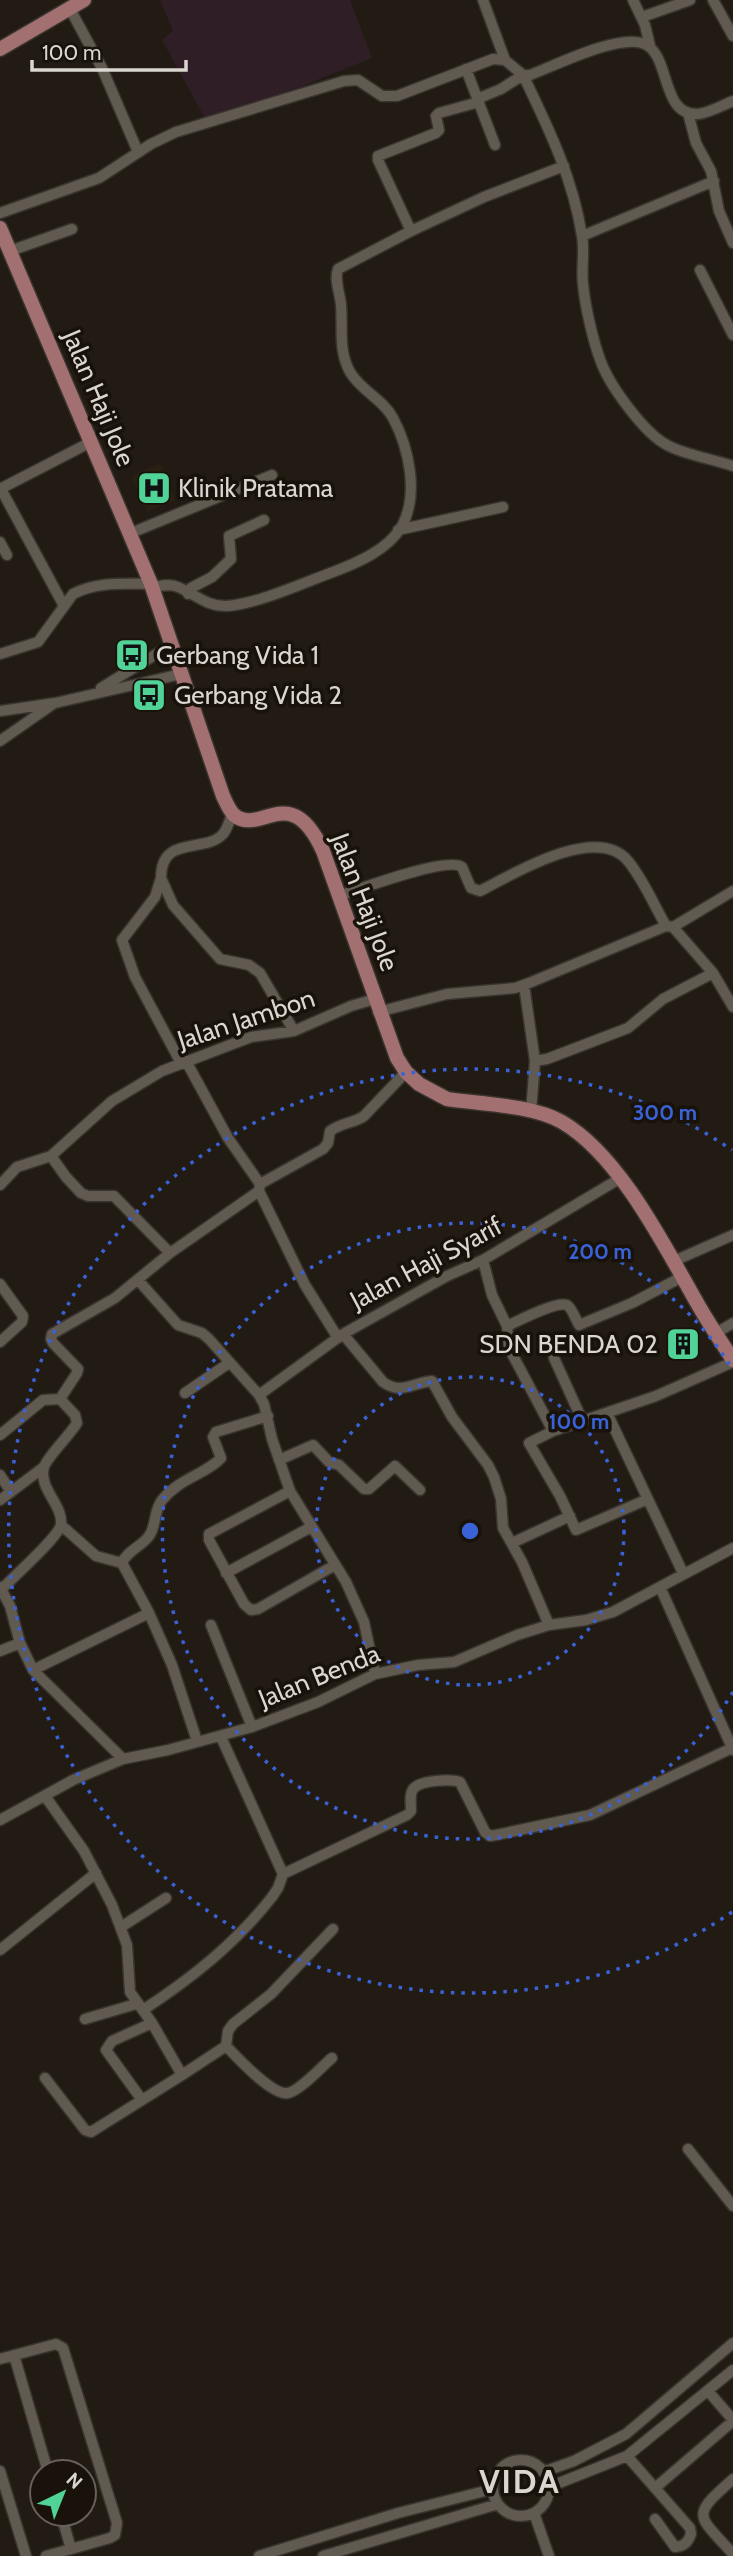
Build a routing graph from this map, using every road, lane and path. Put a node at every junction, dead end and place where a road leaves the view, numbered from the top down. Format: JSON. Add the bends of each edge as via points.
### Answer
{"nodes":[{"id":1,"x":84,"y":0,"type":"edge"},
{"id":2,"x":483,"y":0,"type":"edge"},
{"id":3,"x":633,"y":0,"type":"edge"},
{"id":4,"x":690,"y":0,"type":"edge"},
{"id":5,"x":713,"y":0,"type":"edge"},
{"id":6,"x":70,"y":9,"type":"junction"},
{"id":7,"x":642,"y":17,"type":"junction"},
{"id":8,"x":733,"y":36,"type":"edge"},
{"id":9,"x":650,"y":46,"type":"junction"},
{"id":10,"x":0,"y":49,"type":"edge"},
{"id":11,"x":505,"y":60,"type":"junction"},
{"id":12,"x":466,"y":69,"type":"junction"},
{"id":13,"x":523,"y":75,"type":"junction"},
{"id":14,"x":478,"y":100,"type":"junction"},
{"id":15,"x":733,"y":101,"type":"edge"},
{"id":16,"x":688,"y":113,"type":"junction"},
{"id":17,"x":495,"y":145,"type":"dead end"},
{"id":18,"x":138,"y":152,"type":"junction"},
{"id":19,"x":564,"y":166,"type":"junction"},
{"id":20,"x":714,"y":181,"type":"junction"},
{"id":21,"x":0,"y":213,"type":"edge"},
{"id":22,"x":0,"y":228,"type":"edge"},
{"id":23,"x":72,"y":229,"type":"dead end"},
{"id":24,"x":411,"y":231,"type":"junction"},
{"id":25,"x":582,"y":236,"type":"junction"},
{"id":26,"x":733,"y":243,"type":"edge"},
{"id":27,"x":10,"y":251,"type":"junction"},
{"id":28,"x":700,"y":270,"type":"dead end"},
{"id":29,"x":733,"y":335,"type":"edge"},
{"id":30,"x":91,"y":442,"type":"junction"},
{"id":31,"x":733,"y":466,"type":"edge"},
{"id":32,"x":272,"y":475,"type":"dead end"},
{"id":33,"x":0,"y":489,"type":"edge"},
{"id":34,"x":503,"y":507,"type":"dead end"},
{"id":35,"x":264,"y":520,"type":"dead end"},
{"id":36,"x":398,"y":530,"type":"junction"},
{"id":37,"x":131,"y":533,"type":"junction"},
{"id":38,"x":0,"y":542,"type":"edge"},
{"id":39,"x":7,"y":555,"type":"dead end"},
{"id":40,"x":152,"y":586,"type":"junction"},
{"id":41,"x":188,"y":594,"type":"junction"},
{"id":42,"x":64,"y":606,"type":"junction"},
{"id":43,"x":171,"y":645,"type":"junction"},
{"id":44,"x":0,"y":653,"type":"edge"},
{"id":45,"x":181,"y":674,"type":"junction"},
{"id":46,"x":96,"y":692,"type":"junction"},
{"id":47,"x":55,"y":703,"type":"junction"},
{"id":48,"x":0,"y":711,"type":"edge"},
{"id":49,"x":0,"y":740,"type":"edge"},
{"id":50,"x":232,"y":813,"type":"junction"},
{"id":51,"x":161,"y":878,"type":"junction"},
{"id":52,"x":733,"y":891,"type":"edge"},
{"id":53,"x":339,"y":896,"type":"junction"},
{"id":54,"x":670,"y":926,"type":"junction"},
{"id":55,"x":712,"y":973,"type":"junction"},
{"id":56,"x":524,"y":985,"type":"junction"},
{"id":57,"x":377,"y":1006,"type":"junction"},
{"id":58,"x":733,"y":1007,"type":"edge"},
{"id":59,"x":294,"y":1031,"type":"junction"},
{"id":60,"x":535,"y":1061,"type":"junction"},
{"id":61,"x":184,"y":1062,"type":"junction"},
{"id":62,"x":406,"y":1072,"type":"junction"},
{"id":63,"x":531,"y":1112,"type":"junction"},
{"id":64,"x":51,"y":1156,"type":"junction"},
{"id":65,"x":619,"y":1179,"type":"junction"},
{"id":66,"x":0,"y":1185,"type":"edge"},
{"id":67,"x":259,"y":1187,"type":"junction"},
{"id":68,"x":733,"y":1235,"type":"edge"},
{"id":69,"x":170,"y":1253,"type":"junction"},
{"id":70,"x":483,"y":1260,"type":"junction"},
{"id":71,"x":674,"y":1261,"type":"junction"},
{"id":72,"x":682,"y":1277,"type":"junction"},
{"id":73,"x":138,"y":1280,"type":"junction"},
{"id":74,"x":0,"y":1284,"type":"edge"},
{"id":75,"x":733,"y":1323,"type":"edge"},
{"id":76,"x":507,"y":1326,"type":"junction"},
{"id":77,"x":716,"y":1333,"type":"junction"},
{"id":78,"x":340,"y":1336,"type":"junction"},
{"id":79,"x":0,"y":1342,"type":"edge"},
{"id":80,"x":554,"y":1358,"type":"dead end"},
{"id":81,"x":733,"y":1361,"type":"edge"},
{"id":82,"x":229,"y":1363,"type":"junction"},
{"id":83,"x":185,"y":1393,"type":"dead end"},
{"id":84,"x":259,"y":1395,"type":"junction"},
{"id":85,"x":60,"y":1399,"type":"junction"},
{"id":86,"x":607,"y":1413,"type":"junction"},
{"id":87,"x":268,"y":1416,"type":"junction"},
{"id":88,"x":583,"y":1422,"type":"junction"},
{"id":89,"x":553,"y":1431,"type":"junction"},
{"id":90,"x":0,"y":1435,"type":"edge"},
{"id":91,"x":279,"y":1460,"type":"junction"},
{"id":92,"x":44,"y":1467,"type":"junction"},
{"id":93,"x":0,"y":1475,"type":"edge"},
{"id":94,"x":420,"y":1490,"type":"dead end"},
{"id":95,"x":290,"y":1491,"type":"junction"},
{"id":96,"x":11,"y":1492,"type":"junction"},
{"id":97,"x":648,"y":1499,"type":"junction"},
{"id":98,"x":0,"y":1500,"type":"edge"},
{"id":99,"x":570,"y":1516,"type":"junction"},
{"id":100,"x":61,"y":1525,"type":"junction"},
{"id":101,"x":311,"y":1527,"type":"junction"},
{"id":102,"x":512,"y":1543,"type":"junction"},
{"id":103,"x":733,"y":1548,"type":"edge"},
{"id":104,"x":122,"y":1563,"type":"junction"},
{"id":105,"x":335,"y":1564,"type":"junction"},
{"id":106,"x":226,"y":1573,"type":"junction"},
{"id":107,"x":683,"y":1573,"type":"junction"},
{"id":108,"x":660,"y":1587,"type":"junction"},
{"id":109,"x":1,"y":1588,"type":"edge"},
{"id":110,"x":149,"y":1613,"type":"junction"},
{"id":111,"x":211,"y":1625,"type":"dead end"},
{"id":112,"x":549,"y":1625,"type":"junction"},
{"id":113,"x":20,"y":1643,"type":"junction"},
{"id":114,"x":0,"y":1651,"type":"edge"},
{"id":115,"x":33,"y":1670,"type":"junction"},
{"id":116,"x":375,"y":1674,"type":"junction"},
{"id":117,"x":252,"y":1727,"type":"junction"},
{"id":118,"x":220,"y":1737,"type":"junction"},
{"id":119,"x":198,"y":1741,"type":"junction"},
{"id":120,"x":733,"y":1749,"type":"edge"},
{"id":121,"x":123,"y":1759,"type":"junction"},
{"id":122,"x":45,"y":1796,"type":"junction"},
{"id":123,"x":0,"y":1820,"type":"edge"},
{"id":124,"x":96,"y":1872,"type":"junction"},
{"id":125,"x":283,"y":1874,"type":"junction"},
{"id":126,"x":166,"y":1898,"type":"dead end"},
{"id":127,"x":121,"y":1927,"type":"junction"},
{"id":128,"x":333,"y":1929,"type":"dead end"},
{"id":129,"x":0,"y":1950,"type":"edge"},
{"id":130,"x":140,"y":2007,"type":"junction"},
{"id":131,"x":85,"y":2019,"type":"dead end"},
{"id":132,"x":152,"y":2023,"type":"junction"},
{"id":133,"x":226,"y":2046,"type":"junction"},
{"id":134,"x":332,"y":2058,"type":"dead end"},
{"id":135,"x":182,"y":2075,"type":"junction"},
{"id":136,"x":45,"y":2078,"type":"dead end"},
{"id":137,"x":142,"y":2100,"type":"junction"},
{"id":138,"x":688,"y":2149,"type":"dead end"},
{"id":139,"x":733,"y":2206,"type":"edge"},
{"id":140,"x":733,"y":2343,"type":"edge"},
{"id":141,"x":14,"y":2355,"type":"junction"},
{"id":142,"x":0,"y":2359,"type":"edge"},
{"id":143,"x":733,"y":2370,"type":"edge"},
{"id":144,"x":708,"y":2391,"type":"junction"},
{"id":145,"x":733,"y":2420,"type":"edge"},
{"id":146,"x":614,"y":2440,"type":"junction"},
{"id":147,"x":626,"y":2456,"type":"junction"},
{"id":148,"x":44,"y":2458,"type":"edge"},
{"id":149,"x":543,"y":2472,"type":"junction"},
{"id":150,"x":1,"y":2476,"type":"edge"},
{"id":151,"x":733,"y":2479,"type":"edge"},
{"id":152,"x":549,"y":2487,"type":"junction"},
{"id":153,"x":654,"y":2488,"type":"junction"},
{"id":154,"x":493,"y":2489,"type":"junction"},
{"id":155,"x":498,"y":2504,"type":"junction"},
{"id":156,"x":534,"y":2513,"type":"junction"},
{"id":157,"x":655,"y":2519,"type":"dead end"},
{"id":158,"x":65,"y":2528,"type":"edge"},
{"id":159,"x":71,"y":2549,"type":"junction"},
{"id":160,"x":733,"y":2554,"type":"edge"},
{"id":161,"x":26,"y":2556,"type":"edge"},
{"id":162,"x":46,"y":2556,"type":"edge"},
{"id":163,"x":259,"y":2556,"type":"edge"},
{"id":164,"x":323,"y":2556,"type":"edge"},
{"id":165,"x":549,"y":2556,"type":"edge"}],
"edges":[{"from":1,"to":6,"type":"main road"},
{"from":2,"to":11,"type":"street"},
{"from":3,"to":7,"type":"street"},
{"from":4,"to":7,"type":"street"},
{"from":5,"to":8,"type":"street"},
{"from":6,"to":10,"type":"main road"},
{"from":6,"to":18,"type":"street","via":[[102,68]]},
{"from":7,"to":9,"type":"street"},
{"from":9,"to":13,"type":"street","via":[[619,43]]},
{"from":9,"to":16,"type":"street","via":[[669,91]]},
{"from":11,"to":12,"type":"street","via":[[493,59]]},
{"from":11,"to":13,"type":"street"},
{"from":12,"to":14,"type":"street"},
{"from":12,"to":18,"type":"street","via":[[397,96],[382,96],[358,80],[344,81],[176,132]]},
{"from":13,"to":14,"type":"street"},
{"from":13,"to":19,"type":"street"},
{"from":14,"to":17,"type":"street"},
{"from":14,"to":24,"type":"street","via":[[439,113],[436,133],[378,156]]},
{"from":15,"to":16,"type":"street","via":[[699,114]]},
{"from":16,"to":20,"type":"street"},
{"from":18,"to":21,"type":"street","via":[[99,178]]},
{"from":19,"to":24,"type":"street"},
{"from":19,"to":25,"type":"street"},
{"from":20,"to":25,"type":"street"},
{"from":20,"to":26,"type":"street","via":[[719,211]]},
{"from":22,"to":27,"type":"main road","name":"Jalan Haji Jole"},
{"from":23,"to":27,"type":"street"},
{"from":24,"to":36,"type":"street","via":[[345,263],[336,274],[345,360],[357,382],[394,419],[408,458],[410,493]]},
{"from":25,"to":31,"type":"street","via":[[583,285],[607,374],[653,437],[678,451]]},
{"from":27,"to":30,"type":"main road","name":"Jalan Haji Jole"},
{"from":28,"to":29,"type":"street"},
{"from":30,"to":33,"type":"street"},
{"from":30,"to":37,"type":"main road","name":"Jalan Haji Jole"},
{"from":32,"to":37,"type":"street"},
{"from":33,"to":42,"type":"street"},
{"from":34,"to":36,"type":"street"},
{"from":35,"to":41,"type":"street","via":[[229,536],[231,559]]},
{"from":36,"to":41,"type":"street","via":[[359,562],[251,601],[216,605]]},
{"from":37,"to":40,"type":"main road","name":"Jalan Haji Jole"},
{"from":38,"to":39,"type":"street"},
{"from":40,"to":41,"type":"street","via":[[179,587]]},
{"from":40,"to":42,"type":"street","via":[[106,584],[73,594]]},
{"from":40,"to":43,"type":"main road","name":"Jalan Haji Jole"},
{"from":42,"to":44,"type":"street","via":[[38,642]]},
{"from":43,"to":45,"type":"main road","name":"Jalan Haji Jole"},
{"from":43,"to":46,"type":"street"},
{"from":45,"to":46,"type":"street"},
{"from":45,"to":50,"type":"main road","name":"Jalan Haji Jole"},
{"from":46,"to":47,"type":"street"},
{"from":47,"to":48,"type":"street"},
{"from":47,"to":49,"type":"street"},
{"from":50,"to":51,"type":"street","via":[[220,837],[167,856]]},
{"from":50,"to":53,"type":"main road","name":"Jalan Haji Jole","via":[[244,820],[284,814],[303,820],[318,840]]},
{"from":51,"to":59,"type":"street","via":[[173,905],[220,959],[249,965],[260,973]]},
{"from":51,"to":61,"type":"street","via":[[155,897],[122,940],[135,977]]},
{"from":52,"to":54,"type":"street","name":"Jalan Jambon"},
{"from":53,"to":54,"type":"street","via":[[451,863],[463,867],[471,888],[480,891],[548,858],[603,848],[629,861]]},
{"from":53,"to":57,"type":"main road","name":"Jalan Haji Jole"},
{"from":54,"to":55,"type":"street"},
{"from":54,"to":56,"type":"street","name":"Jalan Jambon"},
{"from":55,"to":58,"type":"street"},
{"from":55,"to":60,"type":"street","via":[[663,999],[628,1028]]},
{"from":56,"to":57,"type":"street","name":"Jalan Jambon"},
{"from":56,"to":60,"type":"street"},
{"from":57,"to":59,"type":"street","name":"Jalan Jambon","via":[[351,1006]]},
{"from":57,"to":62,"type":"main road","name":"Jalan Haji Jole"},
{"from":59,"to":61,"type":"street","name":"Jalan Jambon","via":[[251,1037]]},
{"from":60,"to":63,"type":"street"},
{"from":61,"to":64,"type":"street","name":"Jalan Jambon","via":[[112,1101]]},
{"from":61,"to":67,"type":"street"},
{"from":62,"to":63,"type":"main road","name":"Jalan Haji Jole","via":[[447,1099]]},
{"from":62,"to":67,"type":"street","via":[[364,1116],[330,1131],[323,1149]]},
{"from":63,"to":65,"type":"main road","name":"Jalan Haji Jole","via":[[576,1132]]},
{"from":64,"to":66,"type":"street","name":"Jalan Jambon","via":[[17,1167]]},
{"from":64,"to":69,"type":"street","via":[[76,1188],[88,1196],[114,1196]]},
{"from":65,"to":70,"type":"street","name":"Jalan Haji Syarif"},
{"from":65,"to":71,"type":"main road","name":"Jalan Haji Jole"},
{"from":67,"to":69,"type":"street"},
{"from":67,"to":78,"type":"street","via":[[305,1285]]},
{"from":68,"to":71,"type":"street"},
{"from":69,"to":73,"type":"street"},
{"from":70,"to":76,"type":"street","via":[[492,1296]]},
{"from":70,"to":78,"type":"street","name":"Jalan Haji Syarif"},
{"from":71,"to":72,"type":"main road","name":"Jalan Haji Jole"},
{"from":72,"to":76,"type":"street","via":[[579,1325],[564,1305]]},
{"from":72,"to":77,"type":"main road","name":"Jalan Haji Jole"},
{"from":73,"to":82,"type":"street","via":[[177,1325],[202,1333]]},
{"from":73,"to":85,"type":"street","via":[[97,1310],[52,1334],[53,1343],[78,1369]]},
{"from":74,"to":79,"type":"street","via":[[23,1316]]},
{"from":75,"to":77,"type":"street"},
{"from":76,"to":89,"type":"street","via":[[509,1348]]},
{"from":77,"to":81,"type":"main road","name":"Jalan Haji Jole"},
{"from":78,"to":84,"type":"street","name":"Jalan Haji Syarif"},
{"from":78,"to":102,"type":"street","via":[[390,1387],[407,1389],[432,1381],[437,1387],[494,1477],[503,1528]]},
{"from":80,"to":88,"type":"street"},
{"from":81,"to":86,"type":"street"},
{"from":82,"to":83,"type":"street"},
{"from":82,"to":84,"type":"street"},
{"from":84,"to":87,"type":"street"},
{"from":85,"to":90,"type":"street","via":[[43,1400]]},
{"from":85,"to":92,"type":"street","via":[[77,1423]]},
{"from":86,"to":88,"type":"street"},
{"from":86,"to":97,"type":"street"},
{"from":87,"to":91,"type":"street"},
{"from":87,"to":104,"type":"street","via":[[216,1432],[213,1437],[221,1458],[164,1498],[156,1508],[153,1530]]},
{"from":88,"to":89,"type":"street"},
{"from":89,"to":99,"type":"street","via":[[529,1445]]},
{"from":91,"to":94,"type":"street","via":[[313,1444],[364,1489],[396,1466]]},
{"from":91,"to":95,"type":"street"},
{"from":92,"to":96,"type":"street"},
{"from":92,"to":100,"type":"street","via":[[45,1484]]},
{"from":93,"to":96,"type":"street"},
{"from":95,"to":101,"type":"street"},
{"from":95,"to":106,"type":"street","via":[[209,1534]]},
{"from":96,"to":98,"type":"street"},
{"from":97,"to":99,"type":"street","via":[[578,1530]]},
{"from":97,"to":107,"type":"street"},
{"from":99,"to":102,"type":"street"},
{"from":100,"to":104,"type":"street","via":[[96,1556]]},
{"from":100,"to":109,"type":"street"},
{"from":101,"to":105,"type":"street"},
{"from":101,"to":106,"type":"street"},
{"from":102,"to":112,"type":"street"},
{"from":103,"to":107,"type":"street","name":"Jalan Benda"},
{"from":104,"to":110,"type":"street"},
{"from":105,"to":106,"type":"street","via":[[251,1610]]},
{"from":105,"to":116,"type":"street","via":[[364,1622]]},
{"from":107,"to":108,"type":"street","name":"Jalan Benda"},
{"from":108,"to":112,"type":"street","name":"Jalan Benda","via":[[613,1612]]},
{"from":108,"to":120,"type":"street"},
{"from":109,"to":113,"type":"street"},
{"from":110,"to":115,"type":"street"},
{"from":110,"to":119,"type":"street"},
{"from":111,"to":117,"type":"street"},
{"from":112,"to":116,"type":"street","name":"Jalan Benda","via":[[454,1662]]},
{"from":113,"to":114,"type":"street"},
{"from":113,"to":115,"type":"street"},
{"from":115,"to":121,"type":"street"},
{"from":116,"to":117,"type":"street","name":"Jalan Benda"},
{"from":117,"to":118,"type":"street","name":"Jalan Benda"},
{"from":118,"to":119,"type":"street","name":"Jalan Benda"},
{"from":118,"to":125,"type":"street"},
{"from":119,"to":121,"type":"street","name":"Jalan Benda"},
{"from":120,"to":125,"type":"street","via":[[590,1815],[490,1836],[460,1782],[422,1784],[411,1791],[407,1815]]},
{"from":121,"to":122,"type":"street","name":"Jalan Benda"},
{"from":122,"to":123,"type":"street","name":"Jalan Benda"},
{"from":122,"to":124,"type":"street"},
{"from":124,"to":127,"type":"street"},
{"from":124,"to":129,"type":"street"},
{"from":125,"to":130,"type":"street","via":[[272,1897],[221,1952],[190,1979]]},
{"from":126,"to":127,"type":"street"},
{"from":127,"to":130,"type":"street","via":[[130,1992]]},
{"from":128,"to":133,"type":"street","via":[[271,1994],[233,2024]]},
{"from":130,"to":131,"type":"street"},
{"from":130,"to":132,"type":"street"},
{"from":132,"to":135,"type":"street"},
{"from":132,"to":137,"type":"street","via":[[112,2041],[106,2050]]},
{"from":133,"to":134,"type":"street","via":[[268,2086],[288,2093]]},
{"from":133,"to":135,"type":"street"},
{"from":135,"to":137,"type":"street"},
{"from":136,"to":137,"type":"street","via":[[91,2132]]},
{"from":138,"to":139,"type":"street"},
{"from":140,"to":146,"type":"street"},
{"from":141,"to":142,"type":"street"},
{"from":141,"to":148,"type":"street"},
{"from":141,"to":159,"type":"street","via":[[56,2344],[63,2348],[117,2523],[115,2535]]},
{"from":143,"to":144,"type":"street"},
{"from":144,"to":145,"type":"street"},
{"from":144,"to":147,"type":"street"},
{"from":145,"to":153,"type":"street"},
{"from":146,"to":147,"type":"street"},
{"from":146,"to":149,"type":"street"},
{"from":147,"to":152,"type":"street"},
{"from":147,"to":153,"type":"street"},
{"from":149,"to":152,"type":"street"},
{"from":149,"to":154,"type":"street","via":[[531,2462],[508,2463],[497,2474]]},
{"from":150,"to":161,"type":"street"},
{"from":151,"to":160,"type":"street","via":[[702,2512]]},
{"from":152,"to":156,"type":"street","via":[[545,2502]]},
{"from":153,"to":157,"type":"street","via":[[690,2528],[687,2543],[675,2546]]},
{"from":154,"to":155,"type":"street"},
{"from":154,"to":163,"type":"street"},
{"from":155,"to":156,"type":"street","via":[[518,2516]]},
{"from":155,"to":164,"type":"street"},
{"from":156,"to":165,"type":"street"},
{"from":158,"to":159,"type":"street"},
{"from":159,"to":162,"type":"street"}]}
